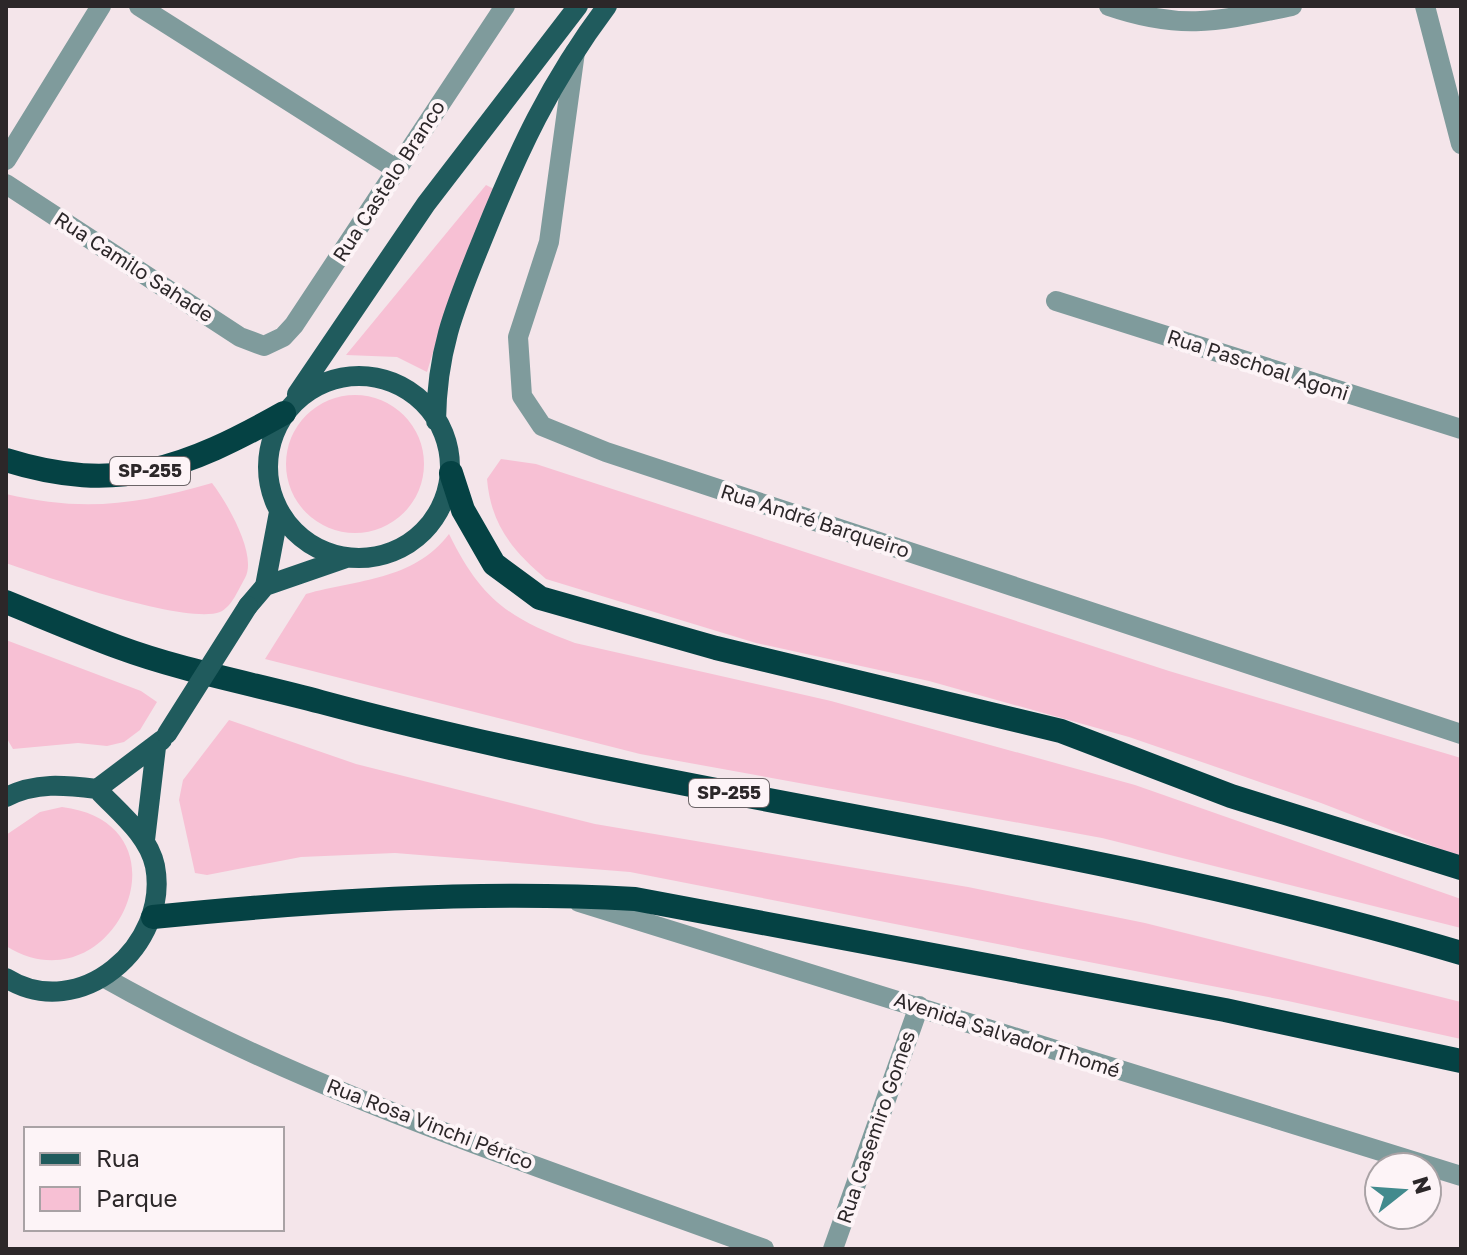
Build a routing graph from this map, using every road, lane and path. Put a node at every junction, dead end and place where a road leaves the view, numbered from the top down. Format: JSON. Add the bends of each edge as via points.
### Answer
{"nodes":[{"id":1,"x":101,"y":6,"type":"edge"},
{"id":2,"x":139,"y":6,"type":"edge"},
{"id":3,"x":505,"y":6,"type":"edge"},
{"id":4,"x":578,"y":6,"type":"edge"},
{"id":5,"x":607,"y":6,"type":"edge"},
{"id":6,"x":1109,"y":6,"type":"edge"},
{"id":7,"x":1292,"y":6,"type":"edge"},
{"id":8,"x":1425,"y":6,"type":"edge"},
{"id":9,"x":575,"y":48,"type":"junction"},
{"id":10,"x":1461,"y":144,"type":"edge"},
{"id":11,"x":6,"y":160,"type":"edge"},
{"id":12,"x":396,"y":169,"type":"junction"},
{"id":13,"x":6,"y":184,"type":"edge"},
{"id":14,"x":1056,"y":301,"type":"dead end"},
{"id":15,"x":264,"y":346,"type":"joint"},
{"id":16,"x":284,"y":413,"type":"junction"},
{"id":17,"x":436,"y":421,"type":"junction"},
{"id":18,"x":1461,"y":429,"type":"edge"},
{"id":19,"x":6,"y":460,"type":"edge"},
{"id":20,"x":451,"y":473,"type":"junction"},
{"id":21,"x":279,"y":512,"type":"junction"},
{"id":22,"x":346,"y":558,"type":"junction"},
{"id":23,"x":265,"y":586,"type":"junction"},
{"id":24,"x":6,"y":602,"type":"edge"},
{"id":25,"x":1461,"y":733,"type":"edge"},
{"id":26,"x":161,"y":741,"type":"junction"},
{"id":27,"x":97,"y":789,"type":"junction"},
{"id":28,"x":6,"y":797,"type":"edge"},
{"id":29,"x":145,"y":840,"type":"junction"},
{"id":30,"x":1461,"y":868,"type":"edge"},
{"id":31,"x":552,"y":894,"type":"junction"},
{"id":32,"x":153,"y":917,"type":"junction"},
{"id":33,"x":1461,"y":953,"type":"edge"},
{"id":34,"x":6,"y":978,"type":"edge"},
{"id":35,"x":105,"y":978,"type":"junction"},
{"id":36,"x":919,"y":1006,"type":"junction"},
{"id":37,"x":1461,"y":1061,"type":"edge"},
{"id":38,"x":1461,"y":1176,"type":"edge"},
{"id":39,"x":764,"y":1249,"type":"edge"},
{"id":40,"x":833,"y":1249,"type":"edge"}],
"edges":[{"from":1,"to":11,"type":"street"},
{"from":2,"to":12,"type":"street"},
{"from":3,"to":12,"type":"street","name":"Rua Castelo Branco"},
{"from":4,"to":16,"type":"main road","via":[[426,204]]},
{"from":5,"to":9,"type":"main road"},
{"from":6,"to":7,"type":"street","via":[[1136,16],[1192,24]]},
{"from":8,"to":10,"type":"street"},
{"from":9,"to":17,"type":"main road","via":[[522,140],[462,292],[442,347]]},
{"from":9,"to":25,"type":"street","name":"Rua André Barqueiro","via":[[549,242],[518,337],[522,396],[542,426],[606,452]]},
{"from":12,"to":15,"type":"street","name":"Rua Castelo Branco","via":[[294,325]]},
{"from":13,"to":15,"type":"street","name":"Rua Camilo Sahade","via":[[240,337]]},
{"from":14,"to":18,"type":"street","name":"Rua Paschoal Agoni"},
{"from":16,"to":17,"type":"main road","via":[[321,383],[351,375],[382,377],[410,390]]},
{"from":16,"to":19,"type":"highway","number":"SP-255","via":[[221,449],[110,478],[73,476]]},
{"from":16,"to":21,"type":"main road","via":[[268,453],[268,478]]},
{"from":17,"to":20,"type":"main road"},
{"from":20,"to":22,"type":"main road","via":[[444,503],[428,528],[404,548],[376,558]]},
{"from":20,"to":30,"type":"highway","via":[[463,510],[494,564],[540,598],[716,648],[1061,731],[1231,796]]},
{"from":21,"to":22,"type":"main road","via":[[303,540]]},
{"from":21,"to":23,"type":"main road"},
{"from":22,"to":23,"type":"main road"},
{"from":23,"to":26,"type":"main road","bridge":true},
{"from":24,"to":33,"type":"highway","number":"SP-255","via":[[121,648],[404,724],[589,767],[1016,845],[1369,926]]},
{"from":26,"to":27,"type":"main road"},
{"from":26,"to":29,"type":"main road"},
{"from":27,"to":28,"type":"main road","via":[[48,785]]},
{"from":27,"to":29,"type":"main road"},
{"from":29,"to":32,"type":"main road","via":[[157,891]]},
{"from":31,"to":32,"type":"highway","via":[[270,905]]},
{"from":31,"to":36,"type":"street","name":"Avenida Salvador Thomé"},
{"from":31,"to":37,"type":"highway","via":[[651,902],[1225,1010]]},
{"from":32,"to":35,"type":"main road","via":[[135,952]]},
{"from":34,"to":35,"type":"main road","via":[[39,990],[67,990]]},
{"from":35,"to":39,"type":"street","name":"Rua Rosa Vinchi Périco","via":[[186,1024],[336,1090]]},
{"from":36,"to":38,"type":"street","name":"Avenida Salvador Thomé"},
{"from":36,"to":40,"type":"street","name":"Rua Casemiro Gomes"}]}
